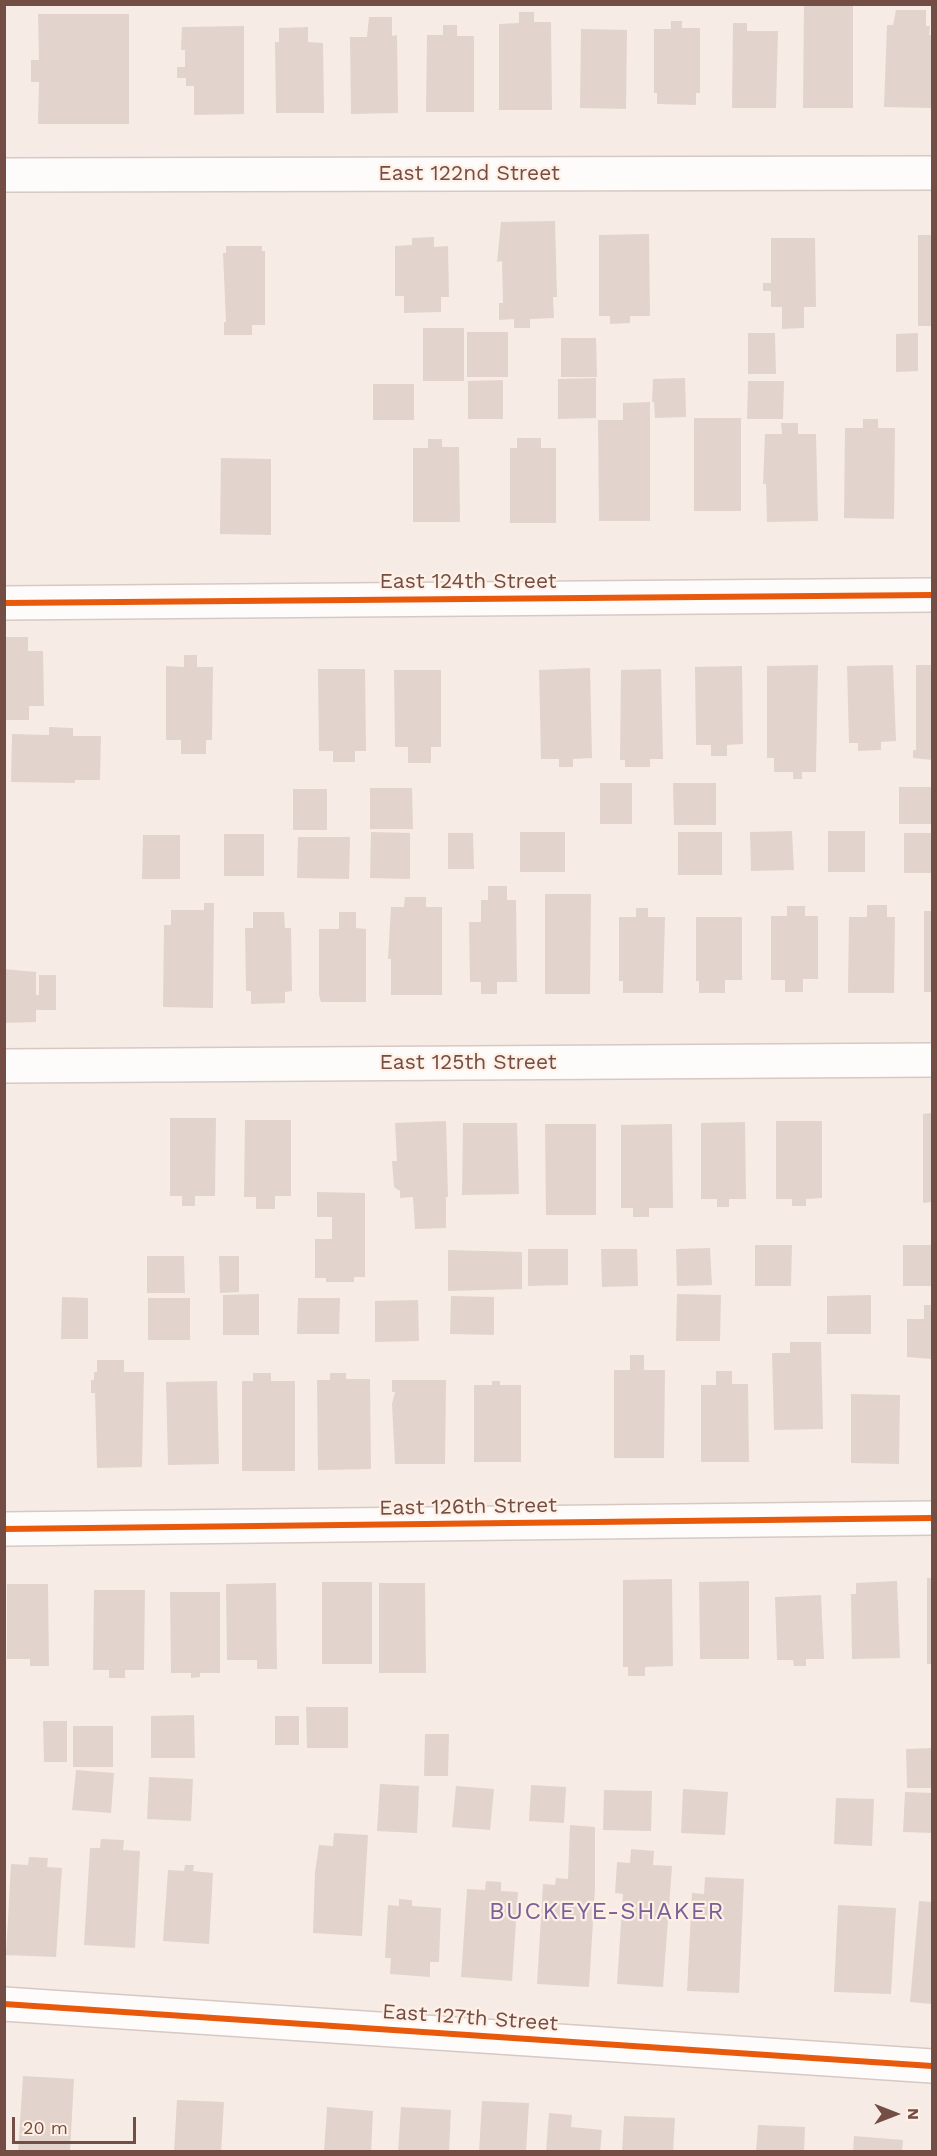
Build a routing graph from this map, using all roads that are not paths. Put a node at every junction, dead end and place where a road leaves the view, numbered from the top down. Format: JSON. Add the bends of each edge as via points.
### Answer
{"nodes":[{"id":1,"x":933,"y":173,"type":"edge"},
{"id":2,"x":4,"y":174,"type":"edge"},
{"id":3,"x":933,"y":595,"type":"edge"},
{"id":4,"x":4,"y":603,"type":"edge"},
{"id":5,"x":933,"y":1060,"type":"edge"},
{"id":6,"x":4,"y":1066,"type":"edge"},
{"id":7,"x":933,"y":1518,"type":"edge"},
{"id":8,"x":4,"y":1529,"type":"edge"},
{"id":9,"x":4,"y":2004,"type":"edge"},
{"id":10,"x":933,"y":2066,"type":"edge"}],
"edges":[{"from":1,"to":2,"type":"street","name":"East 122nd Street"},
{"from":3,"to":4,"type":"street","name":"East 124th Street"},
{"from":5,"to":6,"type":"street","name":"East 125th Street"},
{"from":7,"to":8,"type":"street","name":"East 126th Street"},
{"from":9,"to":10,"type":"street","name":"East 127th Street"}]}
